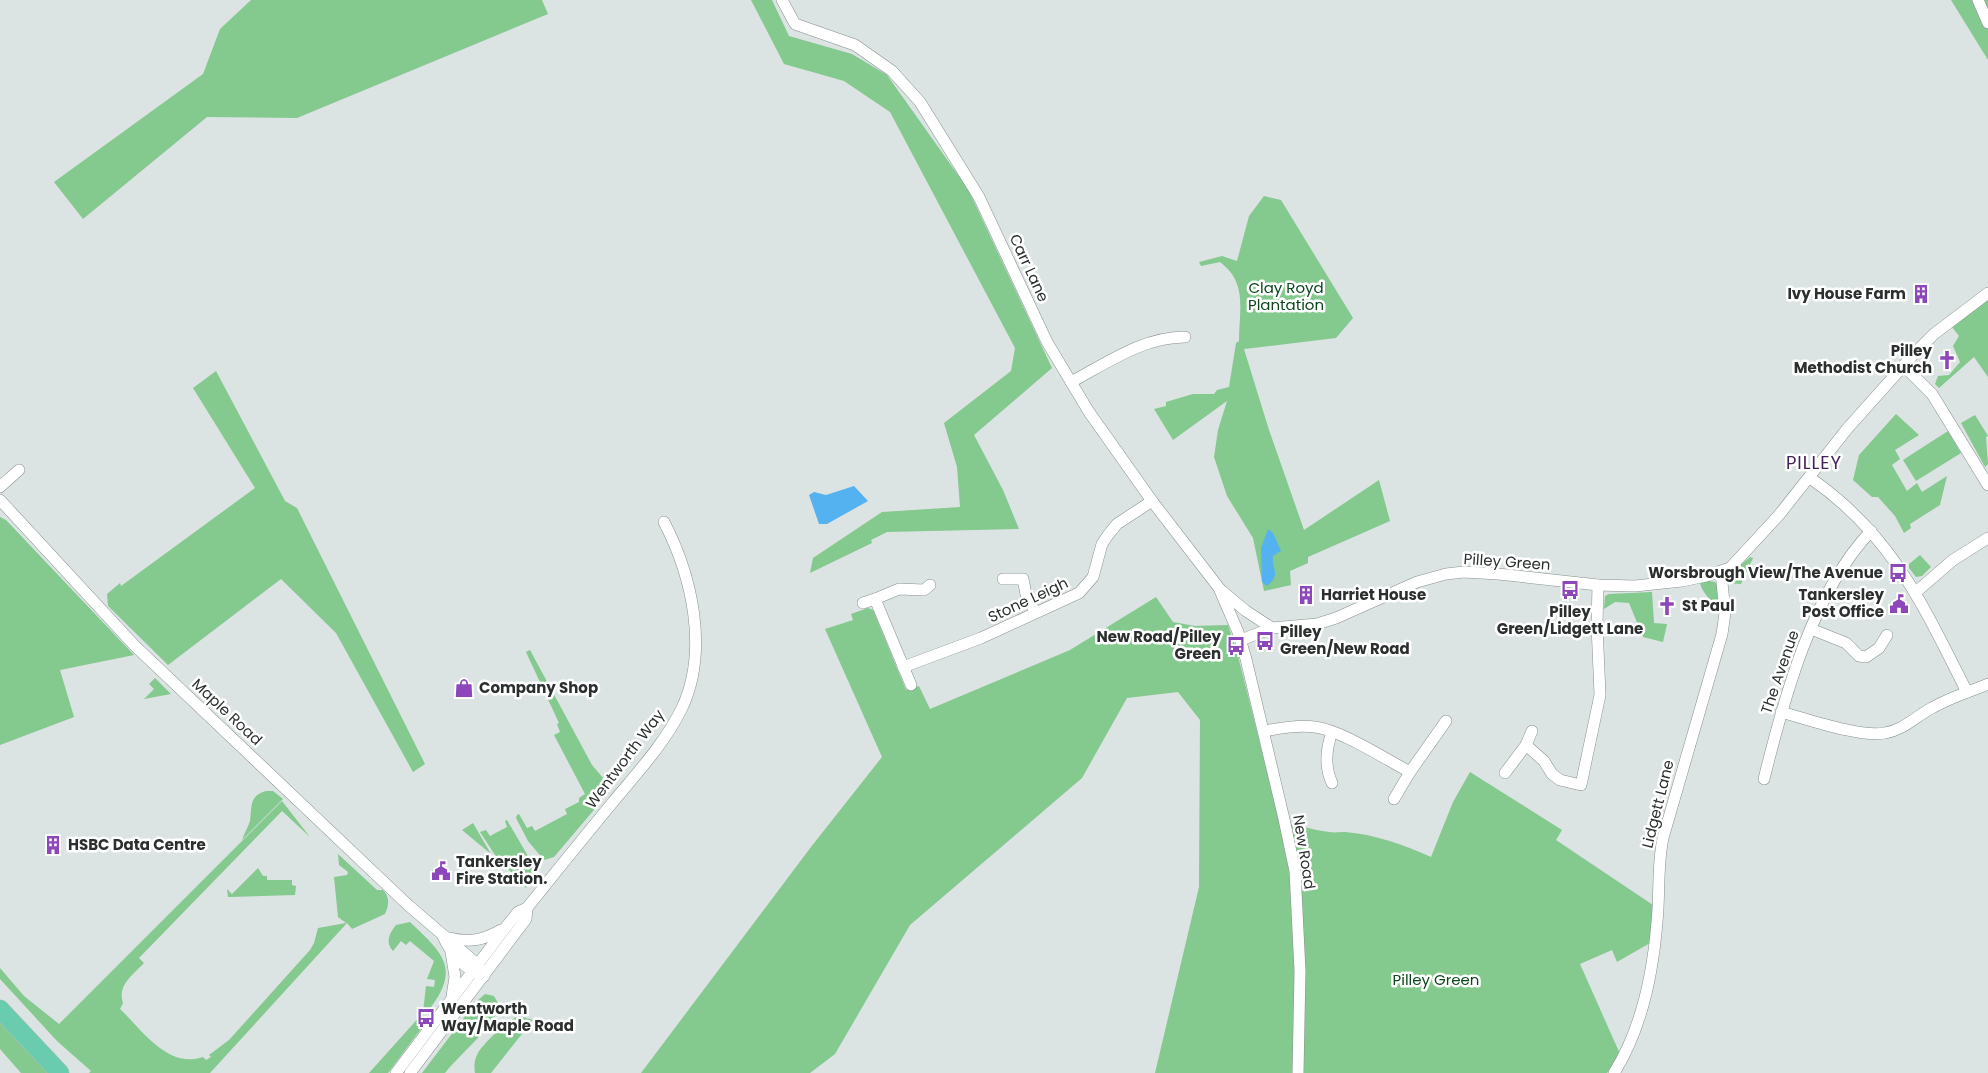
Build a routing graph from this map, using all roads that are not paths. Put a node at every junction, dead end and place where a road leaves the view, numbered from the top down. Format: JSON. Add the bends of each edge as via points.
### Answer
{"nodes":[{"id":1,"x":782,"y":0,"type":"edge"},
{"id":2,"x":1978,"y":0,"type":"edge"},
{"id":3,"x":1988,"y":23,"type":"edge"},
{"id":4,"x":1988,"y":293,"type":"edge"},
{"id":5,"x":1185,"y":337,"type":"dead end"},
{"id":6,"x":1904,"y":366,"type":"junction"},
{"id":7,"x":1071,"y":382,"type":"junction"},
{"id":8,"x":20,"y":470,"type":"dead end"},
{"id":9,"x":1810,"y":478,"type":"junction"},
{"id":10,"x":1988,"y":485,"type":"edge"},
{"id":11,"x":0,"y":487,"type":"edge"},
{"id":12,"x":0,"y":500,"type":"edge"},
{"id":13,"x":1152,"y":501,"type":"junction"},
{"id":14,"x":664,"y":522,"type":"dead end"},
{"id":15,"x":1871,"y":531,"type":"junction"},
{"id":16,"x":1988,"y":538,"type":"edge"},
{"id":17,"x":1721,"y":572,"type":"junction"},
{"id":18,"x":1002,"y":579,"type":"dead end"},
{"id":19,"x":930,"y":585,"type":"dead end"},
{"id":20,"x":1598,"y":585,"type":"junction"},
{"id":21,"x":1219,"y":588,"type":"junction"},
{"id":22,"x":1916,"y":592,"type":"junction"},
{"id":23,"x":875,"y":599,"type":"junction"},
{"id":24,"x":863,"y":603,"type":"dead end"},
{"id":25,"x":1035,"y":612,"type":"junction"},
{"id":26,"x":1272,"y":628,"type":"junction"},
{"id":27,"x":1811,"y":628,"type":"junction"},
{"id":28,"x":1886,"y":635,"type":"dead end"},
{"id":29,"x":1241,"y":640,"type":"junction"},
{"id":30,"x":903,"y":667,"type":"junction"},
{"id":31,"x":910,"y":684,"type":"dead end"},
{"id":32,"x":1988,"y":684,"type":"edge"},
{"id":33,"x":1967,"y":692,"type":"junction"},
{"id":34,"x":1781,"y":712,"type":"junction"},
{"id":35,"x":1446,"y":721,"type":"dead end"},
{"id":36,"x":1264,"y":731,"type":"junction"},
{"id":37,"x":1532,"y":731,"type":"dead end"},
{"id":38,"x":1332,"y":732,"type":"junction"},
{"id":39,"x":1526,"y":746,"type":"junction"},
{"id":40,"x":1410,"y":772,"type":"junction"},
{"id":41,"x":1505,"y":773,"type":"dead end"},
{"id":42,"x":1764,"y":779,"type":"dead end"},
{"id":43,"x":1332,"y":783,"type":"dead end"},
{"id":44,"x":1394,"y":799,"type":"dead end"},
{"id":45,"x":527,"y":908,"type":"junction"},
{"id":46,"x":506,"y":926,"type":"junction"},
{"id":47,"x":443,"y":936,"type":"junction"},
{"id":48,"x":451,"y":952,"type":"junction"},
{"id":49,"x":475,"y":968,"type":"junction"},
{"id":50,"x":484,"y":976,"type":"junction"},
{"id":51,"x":452,"y":1000,"type":"junction"},
{"id":52,"x":0,"y":1009,"type":"edge"},
{"id":53,"x":60,"y":1073,"type":"edge"},
{"id":54,"x":396,"y":1073,"type":"edge"},
{"id":55,"x":410,"y":1073,"type":"edge"},
{"id":56,"x":1298,"y":1073,"type":"edge"},
{"id":57,"x":1614,"y":1073,"type":"edge"}],
"edges":[{"from":1,"to":7,"type":"street","name":"Carr Lane","via":[[796,24],[855,45],[892,71],[920,102],[979,197],[1047,342]]},
{"from":2,"to":3,"type":"street"},
{"from":4,"to":6,"type":"street","via":[[1934,334]]},
{"from":5,"to":7,"type":"street","via":[[1168,337],[1138,346]]},
{"from":6,"to":9,"type":"street","via":[[1847,429]]},
{"from":6,"to":10,"type":"street","via":[[1932,394]]},
{"from":7,"to":13,"type":"street","name":"Carr Lane"},
{"from":8,"to":11,"type":"street"},
{"from":9,"to":15,"type":"street","via":[[1849,508]]},
{"from":9,"to":17,"type":"street","via":[[1750,548],[1730,568]]},
{"from":12,"to":47,"type":"street","name":"Maple Road","via":[[134,645]]},
{"from":13,"to":21,"type":"street","name":"Carr Lane"},
{"from":13,"to":25,"type":"street","name":"Stone Leigh","via":[[1117,524],[1108,535],[1102,544],[1093,577],[1079,593]]},
{"from":14,"to":45,"type":"street","name":"Wentworth Way","via":[[676,547],[694,616],[691,677],[682,707],[661,742]]},
{"from":15,"to":22,"type":"street","via":[[1898,563]]},
{"from":15,"to":27,"type":"street","name":"The Avenue","via":[[1833,585]]},
{"from":16,"to":22,"type":"street","via":[[1953,560]]},
{"from":17,"to":20,"type":"street","name":"Pilley Green","via":[[1635,586]]},
{"from":17,"to":57,"type":"street","name":"Lidgett Lane","via":[[1726,613],[1722,634],[1661,847],[1658,922],[1640,1012],[1629,1046]]},
{"from":18,"to":25,"type":"street","via":[[1023,579]]},
{"from":19,"to":23,"type":"street","via":[[924,590],[899,589]]},
{"from":20,"to":26,"type":"street","name":"Pilley Green","via":[[1522,576],[1446,574],[1417,582],[1317,624]]},
{"from":20,"to":39,"type":"street","via":[[1600,694],[1580,790],[1552,774],[1539,756]]},
{"from":21,"to":26,"type":"street","name":"Carr Lane"},
{"from":21,"to":29,"type":"street","name":"Carr Lane"},
{"from":22,"to":33,"type":"street"},
{"from":23,"to":24,"type":"street"},
{"from":23,"to":30,"type":"street"},
{"from":25,"to":30,"type":"street","name":"Stone Leigh","via":[[981,638]]},
{"from":26,"to":29,"type":"street","name":"Pilley Green"},
{"from":27,"to":28,"type":"street","via":[[1846,643],[1859,656],[1882,651]]},
{"from":27,"to":34,"type":"street","name":"The Avenue"},
{"from":29,"to":36,"type":"street","name":"New Road"},
{"from":30,"to":31,"type":"street"},
{"from":32,"to":33,"type":"street"},
{"from":33,"to":34,"type":"street","via":[[1931,708],[1901,728],[1875,734]]},
{"from":34,"to":42,"type":"street","name":"The Avenue"},
{"from":35,"to":40,"type":"street"},
{"from":36,"to":38,"type":"street","via":[[1297,726]]},
{"from":36,"to":56,"type":"street","name":"New Road","via":[[1295,871],[1300,971]]},
{"from":37,"to":39,"type":"street"},
{"from":38,"to":40,"type":"street"},
{"from":38,"to":43,"type":"street","via":[[1326,760]]},
{"from":39,"to":41,"type":"street"},
{"from":40,"to":44,"type":"street"},
{"from":45,"to":46,"type":"street","name":"Wentworth Way","via":[[518,912]]},
{"from":45,"to":50,"type":"street","name":"Wentworth Way","via":[[526,919]]},
{"from":46,"to":47,"type":"street","via":[[476,940]]},
{"from":46,"to":49,"type":"street","name":"Wentworth Way"},
{"from":47,"to":48,"type":"street","name":"Maple Road"},
{"from":47,"to":49,"type":"street","name":"Maple Road","via":[[454,942]]},
{"from":48,"to":49,"type":"street","name":"Maple Road"},
{"from":48,"to":51,"type":"street","via":[[455,977]]},
{"from":49,"to":50,"type":"street","name":"Maple Road"},
{"from":49,"to":51,"type":"street","name":"Wentworth Way"},
{"from":50,"to":55,"type":"street","name":"Wentworth Way"},
{"from":51,"to":54,"type":"street","name":"Wentworth Way"},
{"from":52,"to":53,"type":"highway"}]}
